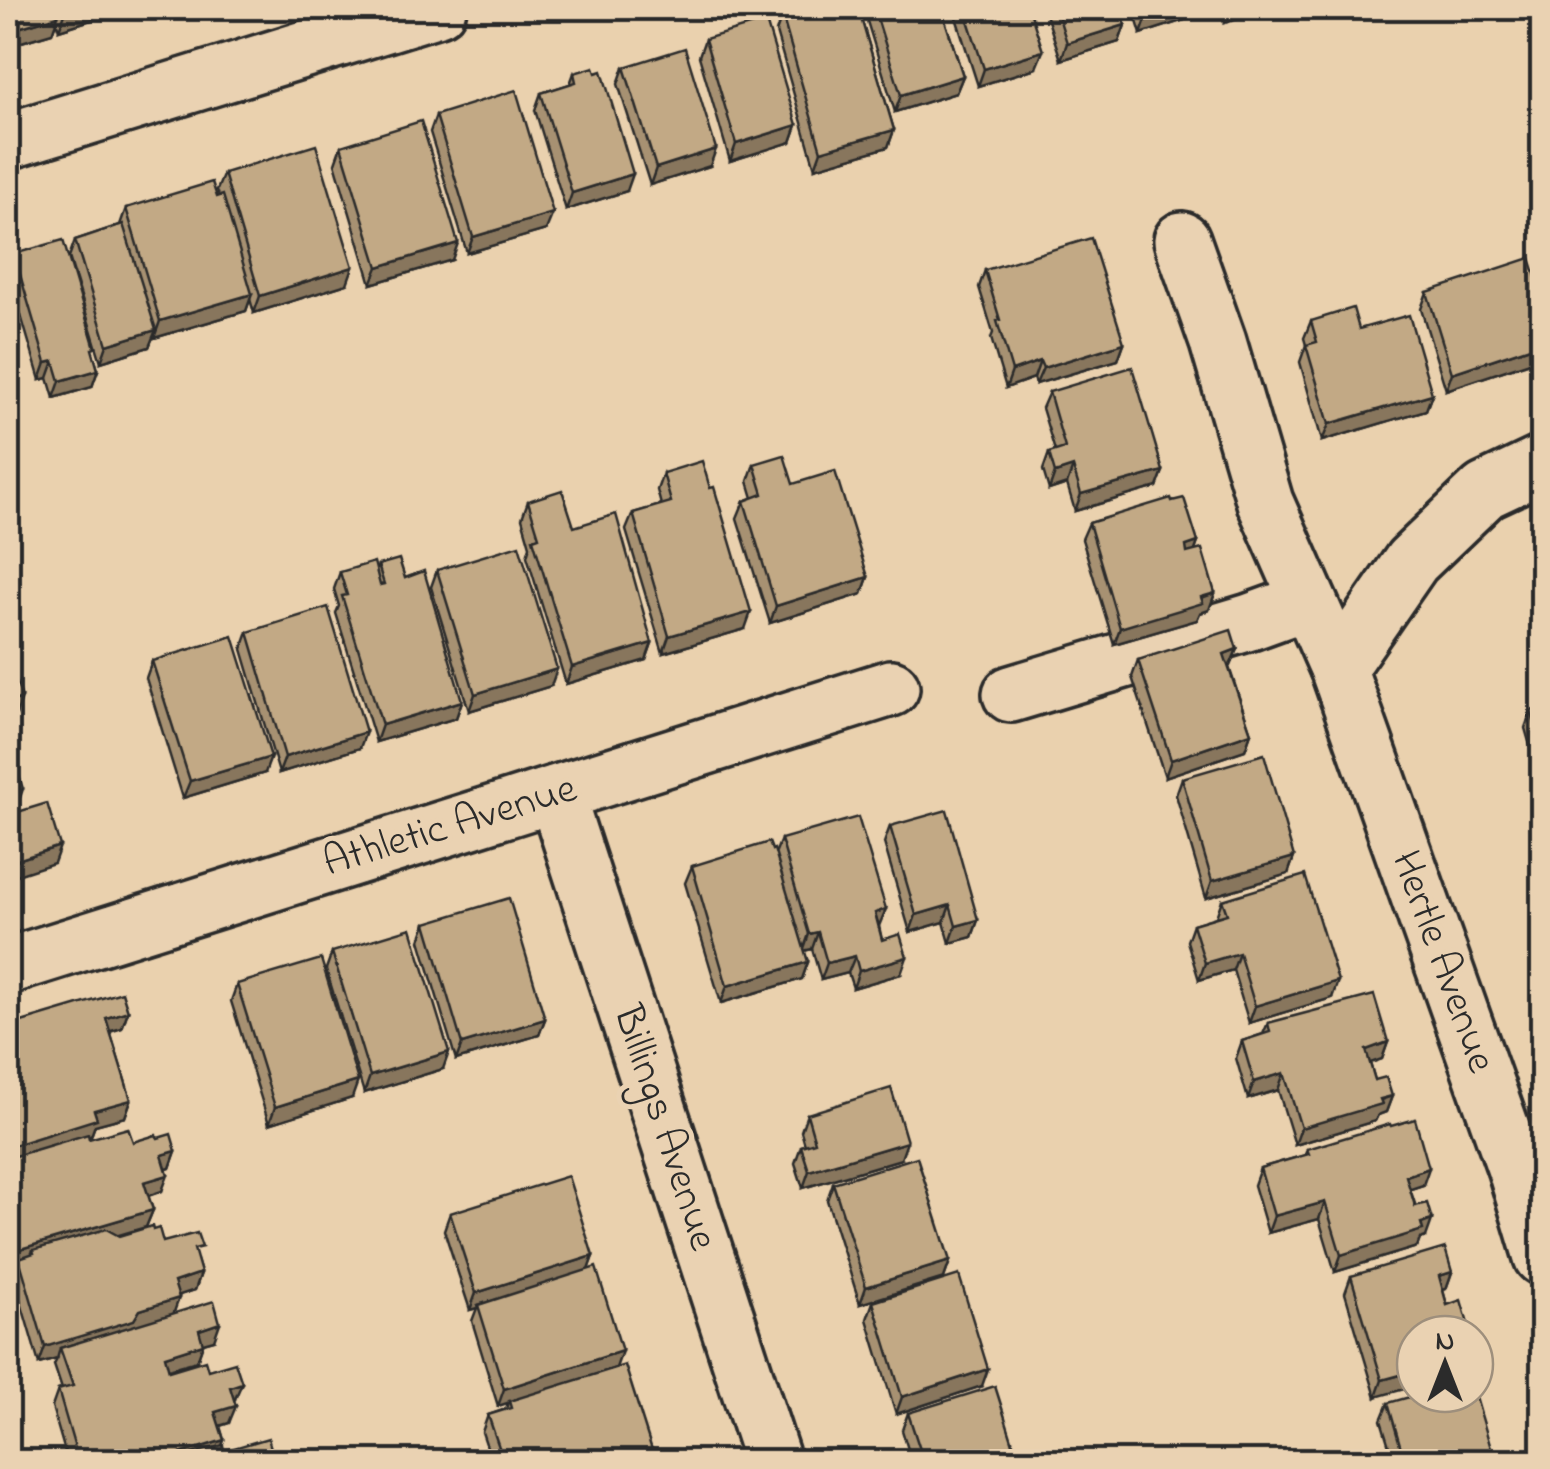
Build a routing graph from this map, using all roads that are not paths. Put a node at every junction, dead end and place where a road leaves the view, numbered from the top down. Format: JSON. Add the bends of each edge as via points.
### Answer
{"nodes":[{"id":1,"x":438,"y":8,"type":"edge"},
{"id":2,"x":8,"y":140,"type":"edge"},
{"id":3,"x":1182,"y":240,"type":"dead end"},
{"id":4,"x":1542,"y":464,"type":"edge"},
{"id":5,"x":1308,"y":601,"type":"junction"},
{"id":6,"x":1338,"y":668,"type":"junction"},
{"id":7,"x":892,"y":688,"type":"dead end"},
{"id":8,"x":1011,"y":694,"type":"dead end"},
{"id":9,"x":556,"y":794,"type":"junction"},
{"id":10,"x":8,"y":966,"type":"edge"},
{"id":11,"x":1542,"y":1257,"type":"edge"},
{"id":12,"x":773,"y":1462,"type":"edge"}],
"edges":[{"from":1,"to":2,"type":"street"},
{"from":3,"to":5,"type":"street","name":"Hertle Avenue","via":[[1265,502]]},
{"from":4,"to":6,"type":"street","via":[[1485,490],[1412,561]]},
{"from":5,"to":6,"type":"street","name":"Hertle Avenue"},
{"from":5,"to":8,"type":"street"},
{"from":6,"to":11,"type":"street","name":"Hertle Avenue"},
{"from":7,"to":9,"type":"street","name":"Athletic Avenue"},
{"from":9,"to":10,"type":"street","name":"Athletic Avenue"},
{"from":9,"to":12,"type":"street","name":"Billings Avenue"}]}
